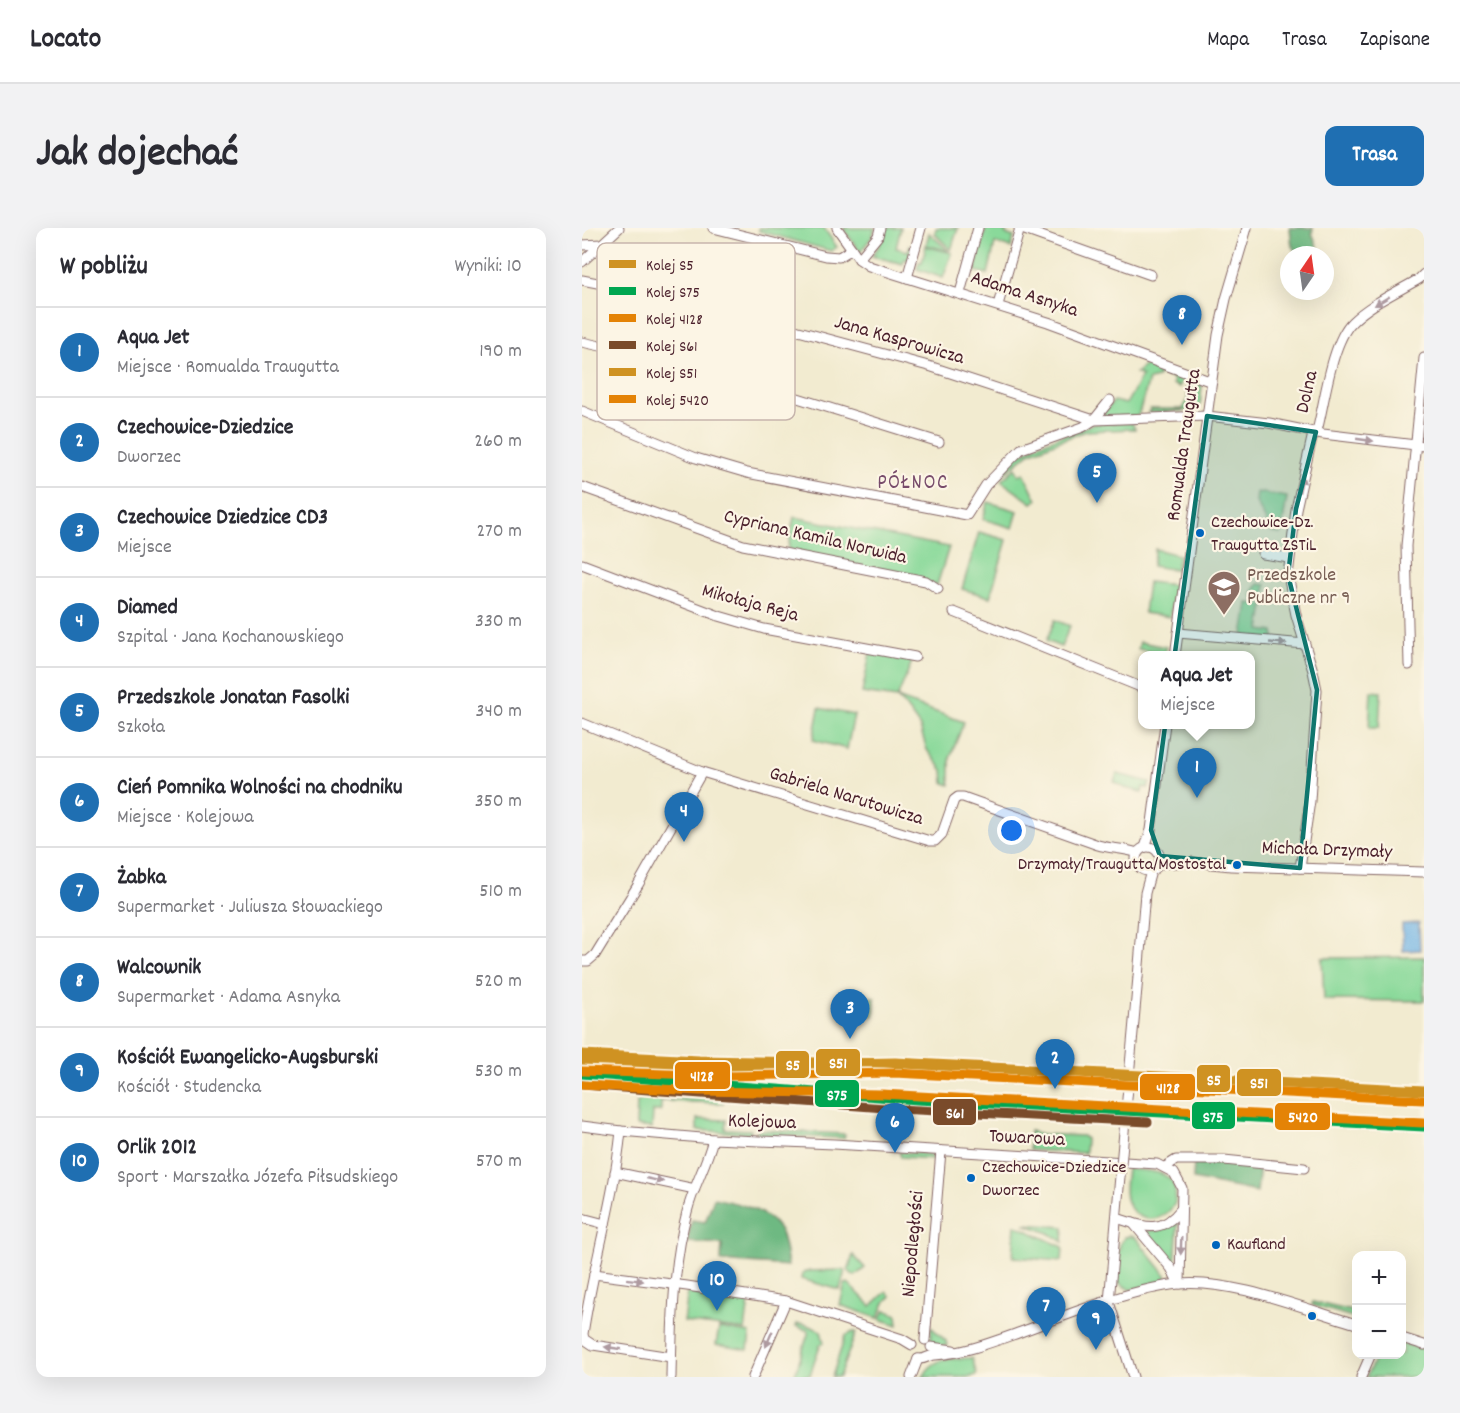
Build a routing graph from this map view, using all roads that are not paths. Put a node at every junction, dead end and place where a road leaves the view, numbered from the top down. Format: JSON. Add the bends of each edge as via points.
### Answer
{"nodes":[{"id":1,"x":619,"y":228,"type":"edge"},
{"id":2,"x":713,"y":228,"type":"edge"},
{"id":3,"x":837,"y":228,"type":"edge"},
{"id":4,"x":880,"y":228,"type":"edge"},
{"id":5,"x":921,"y":228,"type":"edge"},
{"id":6,"x":978,"y":228,"type":"edge"},
{"id":7,"x":1019,"y":228,"type":"edge"},
{"id":8,"x":1247,"y":228,"type":"edge"},
{"id":9,"x":604,"y":243,"type":"edge"},
{"id":10,"x":774,"y":243,"type":"edge"},
{"id":11,"x":795,"y":248,"type":"edge"},
{"id":12,"x":597,"y":249,"type":"edge"},
{"id":13,"x":852,"y":249,"type":"junction"},
{"id":14,"x":859,"y":259,"type":"junction"},
{"id":15,"x":582,"y":262,"type":"edge"},
{"id":16,"x":1150,"y":274,"type":"dead end"},
{"id":17,"x":1424,"y":274,"type":"edge"},
{"id":18,"x":907,"y":278,"type":"junction"},
{"id":19,"x":582,"y":280,"type":"edge"},
{"id":20,"x":597,"y":283,"type":"edge"},
{"id":21,"x":960,"y":293,"type":"junction"},
{"id":22,"x":998,"y":305,"type":"junction"},
{"id":23,"x":795,"y":330,"type":"edge"},
{"id":24,"x":582,"y":342,"type":"edge"},
{"id":25,"x":597,"y":345,"type":"edge"},
{"id":26,"x":1424,"y":358,"type":"edge"},
{"id":27,"x":1212,"y":382,"type":"junction"},
{"id":28,"x":795,"y":397,"type":"edge"},
{"id":29,"x":1110,"y":400,"type":"dead end"},
{"id":30,"x":582,"y":411,"type":"edge"},
{"id":31,"x":1207,"y":416,"type":"junction"},
{"id":32,"x":597,"y":417,"type":"edge"},
{"id":33,"x":604,"y":420,"type":"edge"},
{"id":34,"x":1094,"y":420,"type":"junction"},
{"id":35,"x":1316,"y":432,"type":"junction"},
{"id":36,"x":939,"y":442,"type":"dead end"},
{"id":37,"x":1419,"y":446,"type":"edge"},
{"id":38,"x":582,"y":487,"type":"edge"},
{"id":39,"x":1263,"y":554,"type":"dead end"},
{"id":40,"x":1289,"y":558,"type":"junction"},
{"id":41,"x":582,"y":564,"type":"edge"},
{"id":42,"x":938,"y":589,"type":"dead end"},
{"id":43,"x":954,"y":612,"type":"dead end"},
{"id":44,"x":1178,"y":633,"type":"junction"},
{"id":45,"x":1305,"y":644,"type":"junction"},
{"id":46,"x":1176,"y":651,"type":"edge"},
{"id":47,"x":915,"y":657,"type":"dead end"},
{"id":48,"x":1409,"y":665,"type":"dead end"},
{"id":49,"x":1138,"y":686,"type":"edge"},
{"id":50,"x":582,"y":723,"type":"edge"},
{"id":51,"x":1164,"y":729,"type":"edge"},
{"id":52,"x":702,"y":771,"type":"junction"},
{"id":53,"x":1154,"y":854,"type":"junction"},
{"id":54,"x":1136,"y":856,"type":"junction"},
{"id":55,"x":1300,"y":868,"type":"junction"},
{"id":56,"x":1147,"y":870,"type":"junction"},
{"id":57,"x":1424,"y":872,"type":"edge"},
{"id":58,"x":582,"y":961,"type":"edge"},
{"id":59,"x":582,"y":1126,"type":"edge"},
{"id":60,"x":621,"y":1131,"type":"junction"},
{"id":61,"x":713,"y":1139,"type":"junction"},
{"id":62,"x":941,"y":1151,"type":"junction"},
{"id":63,"x":1165,"y":1167,"type":"junction"},
{"id":64,"x":1304,"y":1168,"type":"dead end"},
{"id":65,"x":615,"y":1172,"type":"junction"},
{"id":66,"x":694,"y":1189,"type":"junction"},
{"id":67,"x":1181,"y":1209,"type":"junction"},
{"id":68,"x":582,"y":1218,"type":"edge"},
{"id":69,"x":1117,"y":1218,"type":"junction"},
{"id":70,"x":1132,"y":1223,"type":"junction"},
{"id":71,"x":605,"y":1224,"type":"junction"},
{"id":72,"x":594,"y":1274,"type":"junction"},
{"id":73,"x":676,"y":1284,"type":"junction"},
{"id":74,"x":1180,"y":1284,"type":"junction"},
{"id":75,"x":585,"y":1301,"type":"edge"},
{"id":76,"x":786,"y":1301,"type":"junction"},
{"id":77,"x":1109,"y":1302,"type":"junction"},
{"id":78,"x":1352,"y":1323,"type":"edge"},
{"id":79,"x":1406,"y":1340,"type":"edge"},
{"id":80,"x":1424,"y":1345,"type":"edge"},
{"id":81,"x":912,"y":1346,"type":"junction"},
{"id":82,"x":929,"y":1347,"type":"junction"},
{"id":83,"x":671,"y":1357,"type":"junction"},
{"id":84,"x":918,"y":1359,"type":"junction"},
{"id":85,"x":1369,"y":1359,"type":"edge"},
{"id":86,"x":671,"y":1377,"type":"edge"},
{"id":87,"x":753,"y":1377,"type":"edge"},
{"id":88,"x":911,"y":1377,"type":"edge"},
{"id":89,"x":1133,"y":1377,"type":"edge"},
{"id":90,"x":1361,"y":1377,"type":"edge"}],
"edges":[{"from":1,"to":9,"type":"street"},
{"from":2,"to":10,"type":"street"},
{"from":3,"to":13,"type":"street"},
{"from":4,"to":14,"type":"street"},
{"from":5,"to":18,"type":"street"},
{"from":6,"to":21,"type":"street"},
{"from":7,"to":16,"type":"street"},
{"from":7,"to":22,"type":"street"},
{"from":8,"to":27,"type":"street","name":"Romualda Traugutta","via":[[1223,311]]},
{"from":11,"to":13,"type":"street","via":[[839,257]]},
{"from":12,"to":15,"type":"street"},
{"from":13,"to":14,"type":"street"},
{"from":14,"to":18,"type":"street","name":"Adama Asnyka"},
{"from":17,"to":35,"type":"street","name":"Dolna","one_way":true,"via":[[1360,315],[1343,332]]},
{"from":18,"to":21,"type":"street","name":"Adama Asnyka"},
{"from":19,"to":20,"type":"street","name":"Jana Kasprowicza"},
{"from":21,"to":22,"type":"street","name":"Adama Asnyka"},
{"from":22,"to":27,"type":"street","name":"Adama Asnyka"},
{"from":23,"to":34,"type":"street","name":"Jana Kasprowicza","via":[[921,364]]},
{"from":24,"to":25,"type":"street"},
{"from":26,"to":37,"type":"street"},
{"from":27,"to":31,"type":"street","name":"Romualda Traugutta"},
{"from":28,"to":36,"type":"street"},
{"from":29,"to":34,"type":"street"},
{"from":30,"to":32,"type":"street"},
{"from":31,"to":34,"type":"street","name":"Jana Kasprowicza"},
{"from":31,"to":35,"type":"street","name":"Jana Kasprowicza"},
{"from":31,"to":44,"type":"street","name":"Romualda Traugutta"},
{"from":33,"to":34,"type":"street","via":[[696,458],[747,473],[966,516],[986,485],[1021,449]]},
{"from":35,"to":37,"type":"street","name":"Jana Kasprowicza","one_way":true},
{"from":40,"to":35,"type":"street","name":"Dolna","one_way":true,"via":[[1296,508]]},
{"from":37,"to":48,"type":"street","via":[[1406,546]]},
{"from":38,"to":42,"type":"street","name":"Cypriana Kamila Norwida","via":[[743,545],[927,581]]},
{"from":39,"to":40,"type":"street"},
{"from":40,"to":45,"type":"street","name":"Dolna","via":[[1289,587]]},
{"from":41,"to":47,"type":"street","name":"Mikołaja Reja","via":[[645,590],[764,629]]},
{"from":43,"to":49,"type":"street"},
{"from":44,"to":45,"type":"street","one_way":true},
{"from":44,"to":46,"type":"street","name":"Romualda Traugutta"},
{"from":45,"to":55,"type":"street","name":"Dolna","via":[[1317,690],[1310,801]]},
{"from":50,"to":52,"type":"street","name":"Gabriela Narutowicza"},
{"from":51,"to":53,"type":"street","via":[[1151,830]]},
{"from":52,"to":54,"type":"street","name":"Gabriela Narutowicza","via":[[930,841],[942,834],[954,800],[963,797],[1111,849],[1128,850]]},
{"from":52,"to":58,"type":"street","via":[[595,955]]},
{"from":53,"to":54,"type":"street"},
{"from":53,"to":55,"type":"street","name":"Michała Drzymały","via":[[1192,862]]},
{"from":53,"to":56,"type":"street"},
{"from":54,"to":56,"type":"street","via":[[1138,866]]},
{"from":55,"to":57,"type":"street","name":"Michała Drzymały"},
{"from":56,"to":69,"type":"street","bridge":true},
{"from":59,"to":60,"type":"street","name":"Kolejowa"},
{"from":60,"to":61,"type":"street","name":"Kolejowa"},
{"from":60,"to":65,"type":"street"},
{"from":61,"to":62,"type":"street","name":"Kolejowa"},
{"from":61,"to":66,"type":"street"},
{"from":62,"to":63,"type":"street","name":"Towarowa"},
{"from":62,"to":82,"type":"street","name":"Niepodległości"},
{"from":63,"to":64,"type":"street","via":[[1176,1160],[1224,1160]]},
{"from":63,"to":67,"type":"street","via":[[1179,1180]]},
{"from":65,"to":66,"type":"street","one_way":true},
{"from":65,"to":71,"type":"street"},
{"from":66,"to":73,"type":"street","via":[[682,1230]]},
{"from":67,"to":70,"type":"street","via":[[1157,1227]]},
{"from":67,"to":74,"type":"street","one_way":true},
{"from":68,"to":71,"type":"street"},
{"from":69,"to":70,"type":"street"},
{"from":69,"to":77,"type":"street"},
{"from":70,"to":74,"type":"street"},
{"from":71,"to":72,"type":"street"},
{"from":72,"to":73,"type":"street","one_way":true},
{"from":72,"to":75,"type":"street"},
{"from":73,"to":76,"type":"street"},
{"from":73,"to":83,"type":"street"},
{"from":74,"to":77,"type":"street"},
{"from":74,"to":78,"type":"street","via":[[1230,1288]]},
{"from":83,"to":75,"type":"street","one_way":true,"via":[[587,1343],[583,1334]]},
{"from":76,"to":81,"type":"street","via":[[902,1339]]},
{"from":76,"to":87,"type":"street","one_way":true},
{"from":77,"to":82,"type":"street","via":[[974,1349],[950,1354]]},
{"from":77,"to":89,"type":"street"},
{"from":79,"to":80,"type":"street"},
{"from":81,"to":82,"type":"street","via":[[919,1340]]},
{"from":81,"to":84,"type":"street"},
{"from":82,"to":84,"type":"street","via":[[924,1360]]},
{"from":83,"to":86,"type":"street"},
{"from":84,"to":88,"type":"street"},
{"from":85,"to":90,"type":"street"}]}
